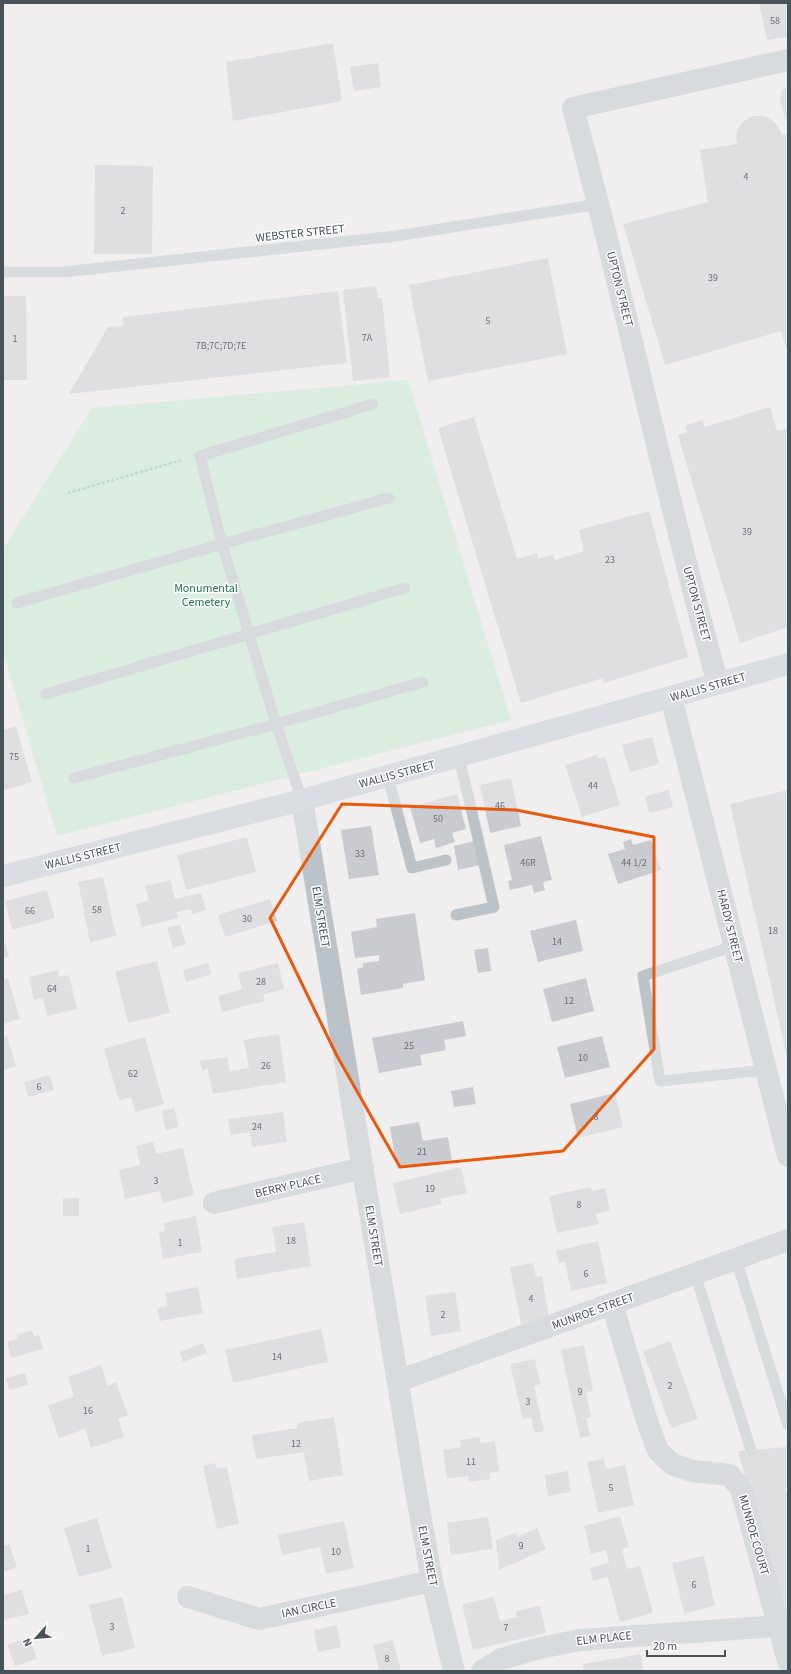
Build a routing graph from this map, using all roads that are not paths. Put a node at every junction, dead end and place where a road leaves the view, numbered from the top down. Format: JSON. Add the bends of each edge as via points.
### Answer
{"nodes":[{"id":1,"x":788,"y":60,"type":"edge"},
{"id":2,"x":599,"y":204,"type":"junction"},
{"id":3,"x":3,"y":272,"type":"edge"},
{"id":4,"x":373,"y":404,"type":"dead end"},
{"id":5,"x":389,"y":498,"type":"dead end"},
{"id":6,"x":222,"y":544,"type":"junction"},
{"id":7,"x":405,"y":588,"type":"dead end"},
{"id":8,"x":17,"y":603,"type":"dead end"},
{"id":9,"x":250,"y":634,"type":"junction"},
{"id":10,"x":788,"y":664,"type":"edge"},
{"id":11,"x":423,"y":682,"type":"dead end"},
{"id":12,"x":718,"y":684,"type":"junction"},
{"id":13,"x":46,"y":694,"type":"dead end"},
{"id":14,"x":671,"y":697,"type":"junction"},
{"id":15,"x":276,"y":724,"type":"junction"},
{"id":16,"x":459,"y":757,"type":"junction"},
{"id":17,"x":388,"y":777,"type":"junction"},
{"id":18,"x":74,"y":778,"type":"dead end"},
{"id":19,"x":302,"y":800,"type":"junction"},
{"id":20,"x":446,"y":860,"type":"dead end"},
{"id":21,"x":3,"y":876,"type":"edge"},
{"id":22,"x":456,"y":915,"type":"dead end"},
{"id":23,"x":734,"y":946,"type":"junction"},
{"id":24,"x":766,"y":1070,"type":"junction"},
{"id":25,"x":783,"y":1112,"type":"edge"},
{"id":26,"x":788,"y":1156,"type":"edge"},
{"id":27,"x":362,"y":1168,"type":"junction"},
{"id":28,"x":214,"y":1203,"type":"dead end"},
{"id":29,"x":788,"y":1240,"type":"edge"},
{"id":30,"x":736,"y":1259,"type":"junction"},
{"id":31,"x":695,"y":1274,"type":"junction"},
{"id":32,"x":612,"y":1304,"type":"junction"},
{"id":33,"x":398,"y":1381,"type":"junction"},
{"id":34,"x":788,"y":1425,"type":"edge"},
{"id":35,"x":751,"y":1450,"type":"dead end"},
{"id":36,"x":432,"y":1581,"type":"junction"},
{"id":37,"x":188,"y":1597,"type":"dead end"},
{"id":38,"x":779,"y":1626,"type":"junction"},
{"id":39,"x":788,"y":1661,"type":"edge"},
{"id":40,"x":454,"y":1671,"type":"edge"},
{"id":41,"x":482,"y":1671,"type":"edge"}],
"edges":[{"from":1,"to":2,"type":"street","name":"UPTON STREET","via":[[573,108]]},
{"from":2,"to":3,"type":"lane","name":"WEBSTER STREET","via":[[396,236],[63,272]]},
{"from":2,"to":12,"type":"street","name":"UPTON STREET","via":[[696,605]]},
{"from":4,"to":6,"type":"lane","via":[[200,456]]},
{"from":5,"to":6,"type":"lane"},
{"from":6,"to":8,"type":"lane"},
{"from":6,"to":9,"type":"lane"},
{"from":7,"to":9,"type":"lane"},
{"from":9,"to":13,"type":"lane"},
{"from":9,"to":15,"type":"lane"},
{"from":10,"to":12,"type":"street","name":"WALLIS STREET"},
{"from":11,"to":15,"type":"lane"},
{"from":12,"to":14,"type":"street","name":"WALLIS STREET"},
{"from":14,"to":16,"type":"street","name":"WALLIS STREET"},
{"from":14,"to":23,"type":"street","name":"HARDY STREET"},
{"from":15,"to":18,"type":"lane"},
{"from":15,"to":19,"type":"lane"},
{"from":16,"to":17,"type":"street","name":"WALLIS STREET"},
{"from":16,"to":22,"type":"lane","via":[[494,907]]},
{"from":17,"to":19,"type":"street","name":"WALLIS STREET"},
{"from":17,"to":20,"type":"lane","via":[[412,868]]},
{"from":19,"to":21,"type":"street","name":"WALLIS STREET"},
{"from":19,"to":27,"type":"street","name":"ELM STREET"},
{"from":23,"to":24,"type":"street","name":"HARDY STREET"},
{"from":23,"to":24,"type":"lane","via":[[643,976],[660,1081]]},
{"from":24,"to":25,"type":"street","name":"HARDY STREET"},
{"from":25,"to":26,"type":"street","name":"HARDY STREET"},
{"from":27,"to":28,"type":"street","name":"BERRY PLACE"},
{"from":27,"to":33,"type":"street","name":"ELM STREET"},
{"from":29,"to":30,"type":"street","name":"MUNROE STREET"},
{"from":30,"to":31,"type":"street","name":"MUNROE STREET"},
{"from":30,"to":34,"type":"lane"},
{"from":31,"to":32,"type":"street","name":"MUNROE STREET"},
{"from":31,"to":35,"type":"lane"},
{"from":32,"to":33,"type":"street","name":"MUNROE STREET"},
{"from":32,"to":38,"type":"street","name":"MUNROE COURT","via":[[658,1451],[672,1464],[692,1472],[730,1475],[740,1489]]},
{"from":33,"to":36,"type":"street","name":"ELM STREET"},
{"from":36,"to":37,"type":"street","name":"IAN CIRCLE","via":[[259,1619]]},
{"from":36,"to":40,"type":"street","name":"ELM STREET"},
{"from":38,"to":39,"type":"street","name":"MUNROE COURT"},
{"from":38,"to":41,"type":"street","name":"ELM PLACE","via":[[580,1640],[501,1659]]}]}
